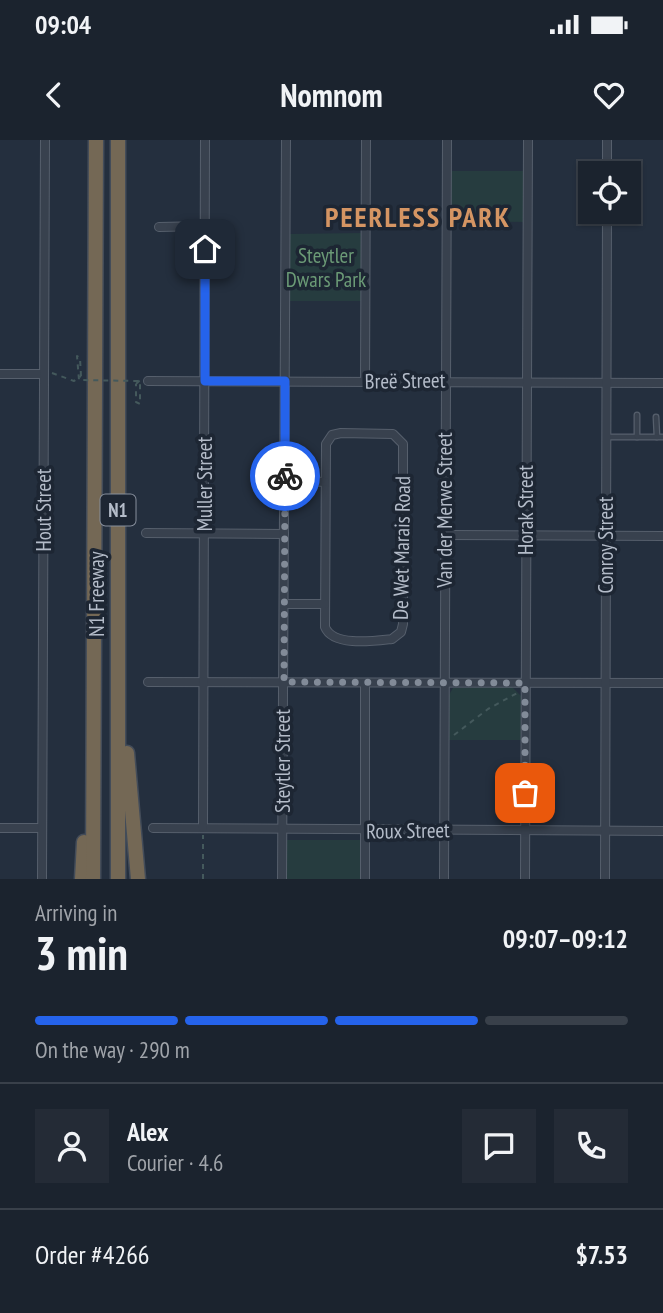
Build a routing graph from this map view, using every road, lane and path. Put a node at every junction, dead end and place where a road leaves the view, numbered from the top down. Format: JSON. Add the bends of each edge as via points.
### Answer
{"nodes":[{"id":1,"x":45,"y":140,"type":"edge"},
{"id":2,"x":96,"y":140,"type":"edge"},
{"id":3,"x":118,"y":140,"type":"edge"},
{"id":4,"x":205,"y":140,"type":"edge"},
{"id":5,"x":286,"y":140,"type":"edge"},
{"id":6,"x":366,"y":140,"type":"edge"},
{"id":7,"x":447,"y":140,"type":"edge"},
{"id":8,"x":528,"y":140,"type":"edge"},
{"id":9,"x":607,"y":140,"type":"edge"},
{"id":10,"x":607,"y":161,"type":"edge"},
{"id":11,"x":607,"y":224,"type":"edge"},
{"id":12,"x":205,"y":226,"type":"junction"},
{"id":13,"x":159,"y":227,"type":"dead end"},
{"id":14,"x":0,"y":374,"type":"edge"},
{"id":15,"x":44,"y":374,"type":"junction"},
{"id":16,"x":148,"y":381,"type":"dead end"},
{"id":17,"x":205,"y":381,"type":"junction"},
{"id":18,"x":285,"y":381,"type":"junction"},
{"id":19,"x":446,"y":381,"type":"junction"},
{"id":20,"x":366,"y":382,"type":"junction"},
{"id":21,"x":526,"y":382,"type":"junction"},
{"id":22,"x":606,"y":382,"type":"junction"},
{"id":23,"x":663,"y":383,"type":"edge"},
{"id":24,"x":136,"y":384,"type":"dead end"},
{"id":25,"x":638,"y":415,"type":"dead end"},
{"id":26,"x":656,"y":417,"type":"dead end"},
{"id":27,"x":606,"y":437,"type":"junction"},
{"id":28,"x":637,"y":437,"type":"junction"},
{"id":29,"x":660,"y":437,"type":"edge"},
{"id":30,"x":285,"y":480,"type":"junction"},
{"id":31,"x":325,"y":482,"type":"junction"},
{"id":32,"x":146,"y":533,"type":"dead end"},
{"id":33,"x":205,"y":534,"type":"junction"},
{"id":34,"x":284,"y":534,"type":"junction"},
{"id":35,"x":445,"y":535,"type":"junction"},
{"id":36,"x":526,"y":536,"type":"junction"},
{"id":37,"x":663,"y":536,"type":"edge"},
{"id":38,"x":606,"y":537,"type":"junction"},
{"id":39,"x":284,"y":604,"type":"junction"},
{"id":40,"x":325,"y":604,"type":"junction"},
{"id":41,"x":119,"y":668,"type":"junction"},
{"id":42,"x":148,"y":682,"type":"dead end"},
{"id":43,"x":284,"y":682,"type":"junction"},
{"id":44,"x":444,"y":682,"type":"junction"},
{"id":45,"x":204,"y":683,"type":"junction"},
{"id":46,"x":365,"y":683,"type":"junction"},
{"id":47,"x":605,"y":683,"type":"junction"},
{"id":48,"x":663,"y":683,"type":"edge"},
{"id":49,"x":92,"y":686,"type":"junction"},
{"id":50,"x":525,"y":686,"type":"junction"},
{"id":51,"x":444,"y":742,"type":"junction"},
{"id":52,"x":0,"y":828,"type":"edge"},
{"id":53,"x":43,"y":828,"type":"junction"},
{"id":54,"x":153,"y":828,"type":"dead end"},
{"id":55,"x":204,"y":828,"type":"junction"},
{"id":56,"x":283,"y":829,"type":"junction"},
{"id":57,"x":444,"y":830,"type":"junction"},
{"id":58,"x":525,"y":831,"type":"junction"},
{"id":59,"x":604,"y":831,"type":"junction"},
{"id":60,"x":663,"y":831,"type":"edge"},
{"id":61,"x":365,"y":832,"type":"junction"},
{"id":62,"x":42,"y":879,"type":"edge"},
{"id":63,"x":82,"y":879,"type":"edge"},
{"id":64,"x":93,"y":879,"type":"edge"},
{"id":65,"x":118,"y":879,"type":"edge"},
{"id":66,"x":138,"y":879,"type":"edge"},
{"id":67,"x":204,"y":879,"type":"edge"},
{"id":68,"x":282,"y":879,"type":"edge"},
{"id":69,"x":365,"y":879,"type":"edge"},
{"id":70,"x":444,"y":879,"type":"edge"},
{"id":71,"x":525,"y":879,"type":"edge"},
{"id":72,"x":605,"y":879,"type":"edge"}],
"edges":[{"from":1,"to":15,"type":"street","name":"Hout Street"},
{"from":2,"to":49,"type":"highway","name":"N1 Freeway","number":"N1"},
{"from":3,"to":41,"type":"highway","name":"N1 Freeway","number":"N1"},
{"from":4,"to":12,"type":"street","name":"Muller Street"},
{"from":5,"to":18,"type":"street","name":"Steytler Street"},
{"from":6,"to":20,"type":"street"},
{"from":7,"to":19,"type":"street","name":"Van der Merwe Street"},
{"from":8,"to":21,"type":"street","name":"Horak Street"},
{"from":9,"to":10,"type":"street"},
{"from":11,"to":22,"type":"street","name":"Conroy Street"},
{"from":12,"to":13,"type":"street"},
{"from":12,"to":17,"type":"street","name":"Muller Street"},
{"from":14,"to":15,"type":"street"},
{"from":15,"to":24,"type":"path","bridge":true,"via":[[74,381],[81,376],[77,356],[79,380],[140,381],[140,404],[136,402]]},
{"from":15,"to":53,"type":"street","name":"Hout Street"},
{"from":16,"to":17,"type":"street","name":"Breë Street"},
{"from":17,"to":18,"type":"street","name":"Breë Street"},
{"from":17,"to":33,"type":"street","name":"Muller Street"},
{"from":18,"to":20,"type":"street","name":"Breë Street"},
{"from":18,"to":30,"type":"street","name":"Steytler Street"},
{"from":19,"to":20,"type":"street","name":"Breë Street"},
{"from":19,"to":21,"type":"street","name":"Breë Street"},
{"from":19,"to":35,"type":"street","name":"Van der Merwe Street"},
{"from":21,"to":22,"type":"street","name":"Breë Street"},
{"from":21,"to":36,"type":"street","name":"Horak Street"},
{"from":22,"to":23,"type":"street","name":"Breë Street"},
{"from":22,"to":27,"type":"street","name":"Conroy Street"},
{"from":25,"to":28,"type":"lane"},
{"from":26,"to":29,"type":"lane"},
{"from":27,"to":28,"type":"lane"},
{"from":27,"to":38,"type":"street","name":"Conroy Street"},
{"from":28,"to":29,"type":"lane"},
{"from":30,"to":31,"type":"street"},
{"from":30,"to":34,"type":"street","name":"Steytler Street"},
{"from":31,"to":40,"type":"street","name":"De Wet Marais Road"},
{"from":31,"to":40,"type":"street","name":"De Wet Marais Road","via":[[326,444],[332,435],[393,433],[401,440],[401,632],[386,640],[335,639],[325,627]]},
{"from":32,"to":33,"type":"street"},
{"from":33,"to":34,"type":"street"},
{"from":33,"to":45,"type":"street","name":"Muller Street"},
{"from":34,"to":39,"type":"street","name":"Steytler Street"},
{"from":35,"to":36,"type":"street"},
{"from":35,"to":44,"type":"street","name":"Van der Merwe Street"},
{"from":36,"to":38,"type":"street"},
{"from":36,"to":50,"type":"street","name":"Horak Street"},
{"from":37,"to":38,"type":"street"},
{"from":38,"to":47,"type":"street","name":"Conroy Street"},
{"from":39,"to":40,"type":"street"},
{"from":39,"to":43,"type":"street","name":"Steytler Street"},
{"from":41,"to":65,"type":"highway","name":"N1 Freeway","number":"N1"},
{"from":41,"to":66,"type":"highway"},
{"from":42,"to":45,"type":"street"},
{"from":43,"to":45,"type":"street"},
{"from":43,"to":46,"type":"street"},
{"from":43,"to":56,"type":"street","name":"Steytler Street"},
{"from":44,"to":46,"type":"street"},
{"from":44,"to":50,"type":"street"},
{"from":44,"to":51,"type":"street","name":"Van der Merwe Street"},
{"from":45,"to":55,"type":"street","name":"Muller Street"},
{"from":46,"to":61,"type":"street"},
{"from":47,"to":48,"type":"street"},
{"from":47,"to":50,"type":"street"},
{"from":47,"to":59,"type":"street","name":"Conroy Street"},
{"from":49,"to":63,"type":"highway"},
{"from":49,"to":64,"type":"highway","name":"N1 Freeway","number":"N1"},
{"from":50,"to":51,"type":"path"},
{"from":50,"to":58,"type":"street","name":"Horak Street"},
{"from":51,"to":57,"type":"street","name":"Van der Merwe Street"},
{"from":52,"to":53,"type":"street"},
{"from":53,"to":62,"type":"street","name":"Hout Street"},
{"from":54,"to":55,"type":"street","name":"Roux Street"},
{"from":55,"to":56,"type":"street","name":"Roux Street"},
{"from":55,"to":67,"type":"path"},
{"from":56,"to":61,"type":"street","name":"Roux Street"},
{"from":56,"to":68,"type":"street","name":"Steytler Street"},
{"from":57,"to":58,"type":"street","name":"Roux Street"},
{"from":57,"to":61,"type":"street","name":"Roux Street"},
{"from":57,"to":70,"type":"street","name":"Van der Merwe Street"},
{"from":58,"to":59,"type":"street","name":"Roux Street"},
{"from":58,"to":71,"type":"street","name":"Horak Street"},
{"from":59,"to":60,"type":"street","name":"Roux Street"},
{"from":59,"to":72,"type":"street","name":"Conroy Street"},
{"from":61,"to":69,"type":"street"}]}
